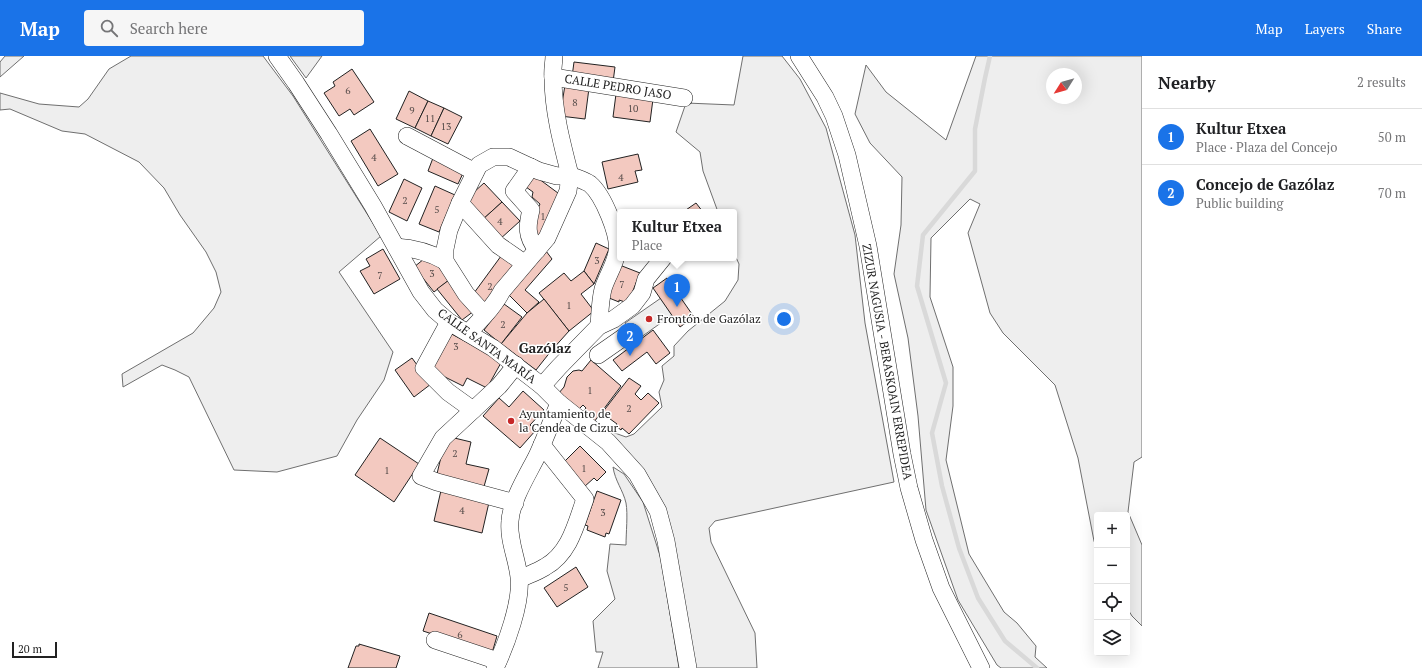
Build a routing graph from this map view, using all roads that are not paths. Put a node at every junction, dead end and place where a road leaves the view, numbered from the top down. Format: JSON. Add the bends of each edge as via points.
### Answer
{"nodes":[{"id":1,"x":277,"y":56,"type":"edge"},
{"id":2,"x":554,"y":56,"type":"edge"},
{"id":3,"x":799,"y":56,"type":"edge"},
{"id":4,"x":552,"y":77,"type":"junction"},
{"id":5,"x":684,"y":98,"type":"dead end"},
{"id":6,"x":407,"y":136,"type":"dead end"},
{"id":7,"x":531,"y":167,"type":"junction"},
{"id":8,"x":475,"y":172,"type":"junction"},
{"id":9,"x":570,"y":175,"type":"junction"},
{"id":10,"x":460,"y":203,"type":"junction"},
{"id":11,"x":617,"y":244,"type":"edge"},
{"id":12,"x":396,"y":247,"type":"junction"},
{"id":13,"x":537,"y":250,"type":"junction"},
{"id":14,"x":617,"y":254,"type":"edge"},
{"id":15,"x":445,"y":260,"type":"junction"},
{"id":16,"x":661,"y":261,"type":"edge"},
{"id":17,"x":524,"y":263,"type":"junction"},
{"id":18,"x":485,"y":315,"type":"junction"},
{"id":19,"x":449,"y":322,"type":"junction"},
{"id":20,"x":599,"y":326,"type":"junction"},
{"id":21,"x":632,"y":332,"type":"dead end"},
{"id":22,"x":468,"y":333,"type":"junction"},
{"id":23,"x":584,"y":342,"type":"junction"},
{"id":24,"x":516,"y":365,"type":"junction"},
{"id":25,"x":542,"y":386,"type":"junction"},
{"id":26,"x":559,"y":403,"type":"junction"},
{"id":27,"x":473,"y":410,"type":"junction"},
{"id":28,"x":542,"y":445,"type":"junction"},
{"id":29,"x":515,"y":503,"type":"junction"},
{"id":30,"x":520,"y":579,"type":"junction"},
{"id":31,"x":435,"y":640,"type":"dead end"},
{"id":32,"x":496,"y":665,"type":"edge"},
{"id":33,"x":688,"y":668,"type":"edge"},
{"id":34,"x":981,"y":668,"type":"edge"}],
"edges":[{"from":1,"to":12,"type":"street","name":"CALLE SANTA MARÍA","via":[[329,134]]},
{"from":2,"to":4,"type":"street","name":"CALLE PEDRO JASO"},
{"from":3,"to":34,"type":"street","name":"ZIZUR NAGUSIA - BERASKOAIN ERREPIDEA","via":[[825,97],[848,155],[868,246],[909,488],[941,588]]},
{"from":4,"to":5,"type":"street","name":"CALLE PEDRO JASO"},
{"from":4,"to":9,"type":"street","name":"CALLE PEDRO JASO"},
{"from":6,"to":8,"type":"street"},
{"from":7,"to":8,"type":"street","via":[[509,157],[493,157],[479,165]]},
{"from":7,"to":9,"type":"street","via":[[557,176]]},
{"from":7,"to":13,"type":"street","via":[[514,191],[531,210],[527,225],[531,243]]},
{"from":8,"to":10,"type":"street"},
{"from":9,"to":11,"type":"street","via":[[590,184],[600,197],[614,228]]},
{"from":9,"to":13,"type":"street","via":[[568,191],[547,238]]},
{"from":10,"to":15,"type":"street","via":[[448,236]]},
{"from":10,"to":17,"type":"street","via":[[498,245]]},
{"from":12,"to":15,"type":"street","via":[[423,251]]},
{"from":12,"to":19,"type":"street","name":"CALLE SANTA MARÍA","via":[[421,292],[435,310]]},
{"from":13,"to":17,"type":"street"},
{"from":14,"to":20,"type":"street","via":[[603,288]]},
{"from":15,"to":18,"type":"street","via":[[466,294]]},
{"from":16,"to":20,"type":"street","via":[[646,279],[642,293],[632,306]]},
{"from":17,"to":18,"type":"street"},
{"from":18,"to":22,"type":"street"},
{"from":19,"to":22,"type":"street","name":"CALLE SANTA MARÍA"},
{"from":19,"to":27,"type":"street","via":[[424,368],[448,392]]},
{"from":20,"to":23,"type":"street"},
{"from":21,"to":23,"type":"street","via":[[601,358]]},
{"from":22,"to":24,"type":"street","name":"CALLE SANTA MARÍA"},
{"from":23,"to":25,"type":"street"},
{"from":24,"to":25,"type":"street","name":"CALLE SANTA MARÍA"},
{"from":24,"to":27,"type":"street","via":[[499,386]]},
{"from":25,"to":26,"type":"street","name":"CALLE SANTA MARÍA"},
{"from":26,"to":28,"type":"street"},
{"from":26,"to":33,"type":"street","name":"CALLE SANTA MARÍA","via":[[608,442],[636,474],[658,511],[666,541]]},
{"from":27,"to":29,"type":"street","via":[[443,438],[421,476]]},
{"from":28,"to":29,"type":"street"},
{"from":28,"to":30,"type":"street","via":[[585,499],[572,537],[560,555],[546,567]]},
{"from":29,"to":30,"type":"street","via":[[510,519],[510,536]]},
{"from":30,"to":32,"type":"street","via":[[516,610]]},
{"from":31,"to":32,"type":"street"}]}
